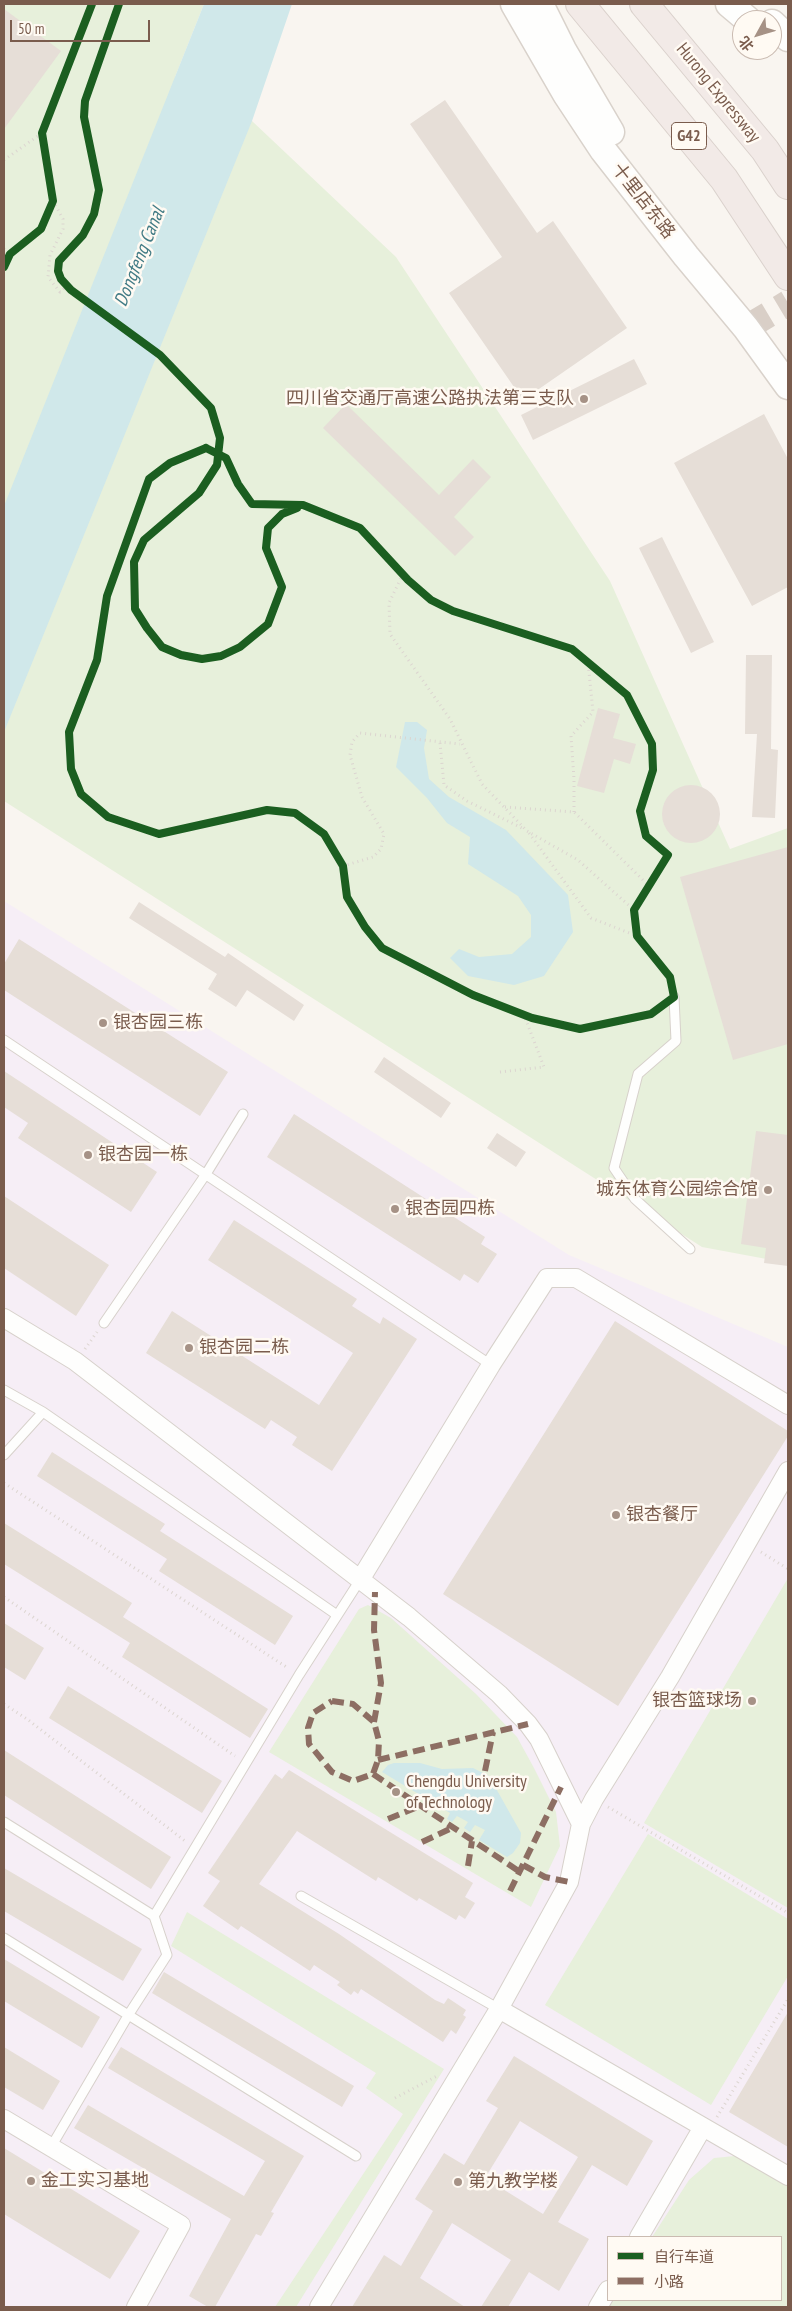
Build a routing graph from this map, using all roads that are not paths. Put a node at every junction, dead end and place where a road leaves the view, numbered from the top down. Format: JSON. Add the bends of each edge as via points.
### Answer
{"nodes":[{"id":1,"x":514,"y":4,"type":"edge"},
{"id":2,"x":540,"y":4,"type":"edge"},
{"id":3,"x":580,"y":4,"type":"edge"},
{"id":4,"x":644,"y":4,"type":"edge"},
{"id":5,"x":788,"y":185,"type":"edge"},
{"id":6,"x":686,"y":256,"type":"junction"},
{"id":7,"x":788,"y":276,"type":"edge"},
{"id":8,"x":788,"y":386,"type":"edge"},
{"id":9,"x":674,"y":997,"type":"dead end"},
{"id":10,"x":4,"y":1040,"type":"edge"},
{"id":11,"x":243,"y":1114,"type":"dead end"},
{"id":12,"x":206,"y":1174,"type":"junction"},
{"id":13,"x":690,"y":1249,"type":"dead end"},
{"id":14,"x":4,"y":1318,"type":"edge"},
{"id":15,"x":104,"y":1323,"type":"road end"},
{"id":16,"x":491,"y":1365,"type":"junction"},
{"id":17,"x":4,"y":1390,"type":"edge"},
{"id":18,"x":788,"y":1406,"type":"edge"},
{"id":19,"x":43,"y":1412,"type":"junction"},
{"id":20,"x":4,"y":1455,"type":"edge"},
{"id":21,"x":788,"y":1472,"type":"edge"},
{"id":22,"x":360,"y":1580,"type":"junction"},
{"id":23,"x":337,"y":1615,"type":"junction"},
{"id":24,"x":4,"y":1822,"type":"edge"},
{"id":25,"x":581,"y":1824,"type":"junction"},
{"id":26,"x":301,"y":1896,"type":"dead end"},
{"id":27,"x":154,"y":1916,"type":"junction"},
{"id":28,"x":4,"y":1938,"type":"edge"},
{"id":29,"x":499,"y":2009,"type":"junction"},
{"id":30,"x":129,"y":2014,"type":"junction"},
{"id":31,"x":4,"y":2120,"type":"edge"},
{"id":32,"x":706,"y":2128,"type":"junction"},
{"id":33,"x":51,"y":2147,"type":"junction"},
{"id":34,"x":356,"y":2156,"type":"dead end"},
{"id":35,"x":788,"y":2176,"type":"edge"},
{"id":36,"x":640,"y":2236,"type":"edge"},
{"id":37,"x":607,"y":2292,"type":"edge"},
{"id":38,"x":136,"y":2307,"type":"edge"},
{"id":39,"x":319,"y":2307,"type":"edge"},
{"id":40,"x":598,"y":2307,"type":"edge"}],
"edges":[{"from":1,"to":6,"type":"street","name":"十里店东路","via":[[603,150]]},
{"from":2,"to":6,"type":"street","via":[[563,50]]},
{"from":3,"to":7,"type":"highway","number":"G42","via":[[724,180]]},
{"from":4,"to":5,"type":"highway","name":"Hurong Expressway","via":[[765,150]]},
{"from":6,"to":8,"type":"street","name":"十里店东路","via":[[746,328]]},
{"from":9,"to":13,"type":"lane","via":[[676,1041],[638,1074],[614,1168],[635,1199]]},
{"from":10,"to":12,"type":"lane"},
{"from":11,"to":12,"type":"lane"},
{"from":12,"to":15,"type":"lane"},
{"from":12,"to":16,"type":"lane"},
{"from":14,"to":22,"type":"street","via":[[76,1361]]},
{"from":16,"to":18,"type":"street","via":[[547,1278],[576,1278]]},
{"from":16,"to":22,"type":"street"},
{"from":17,"to":19,"type":"lane"},
{"from":19,"to":20,"type":"lane"},
{"from":19,"to":23,"type":"lane"},
{"from":21,"to":25,"type":"street"},
{"from":22,"to":23,"type":"lane"},
{"from":22,"to":25,"type":"street","via":[[432,1636],[499,1694],[528,1724],[539,1739]]},
{"from":23,"to":27,"type":"lane"},
{"from":24,"to":27,"type":"lane"},
{"from":25,"to":29,"type":"street","via":[[569,1882]]},
{"from":26,"to":29,"type":"lane"},
{"from":27,"to":30,"type":"lane","via":[[167,1955]]},
{"from":28,"to":30,"type":"lane"},
{"from":29,"to":32,"type":"street"},
{"from":29,"to":39,"type":"street"},
{"from":30,"to":33,"type":"lane"},
{"from":30,"to":34,"type":"lane"},
{"from":31,"to":33,"type":"street"},
{"from":32,"to":35,"type":"street"},
{"from":32,"to":36,"type":"street"},
{"from":33,"to":38,"type":"street","via":[[180,2224]]},
{"from":37,"to":40,"type":"street"}]}
